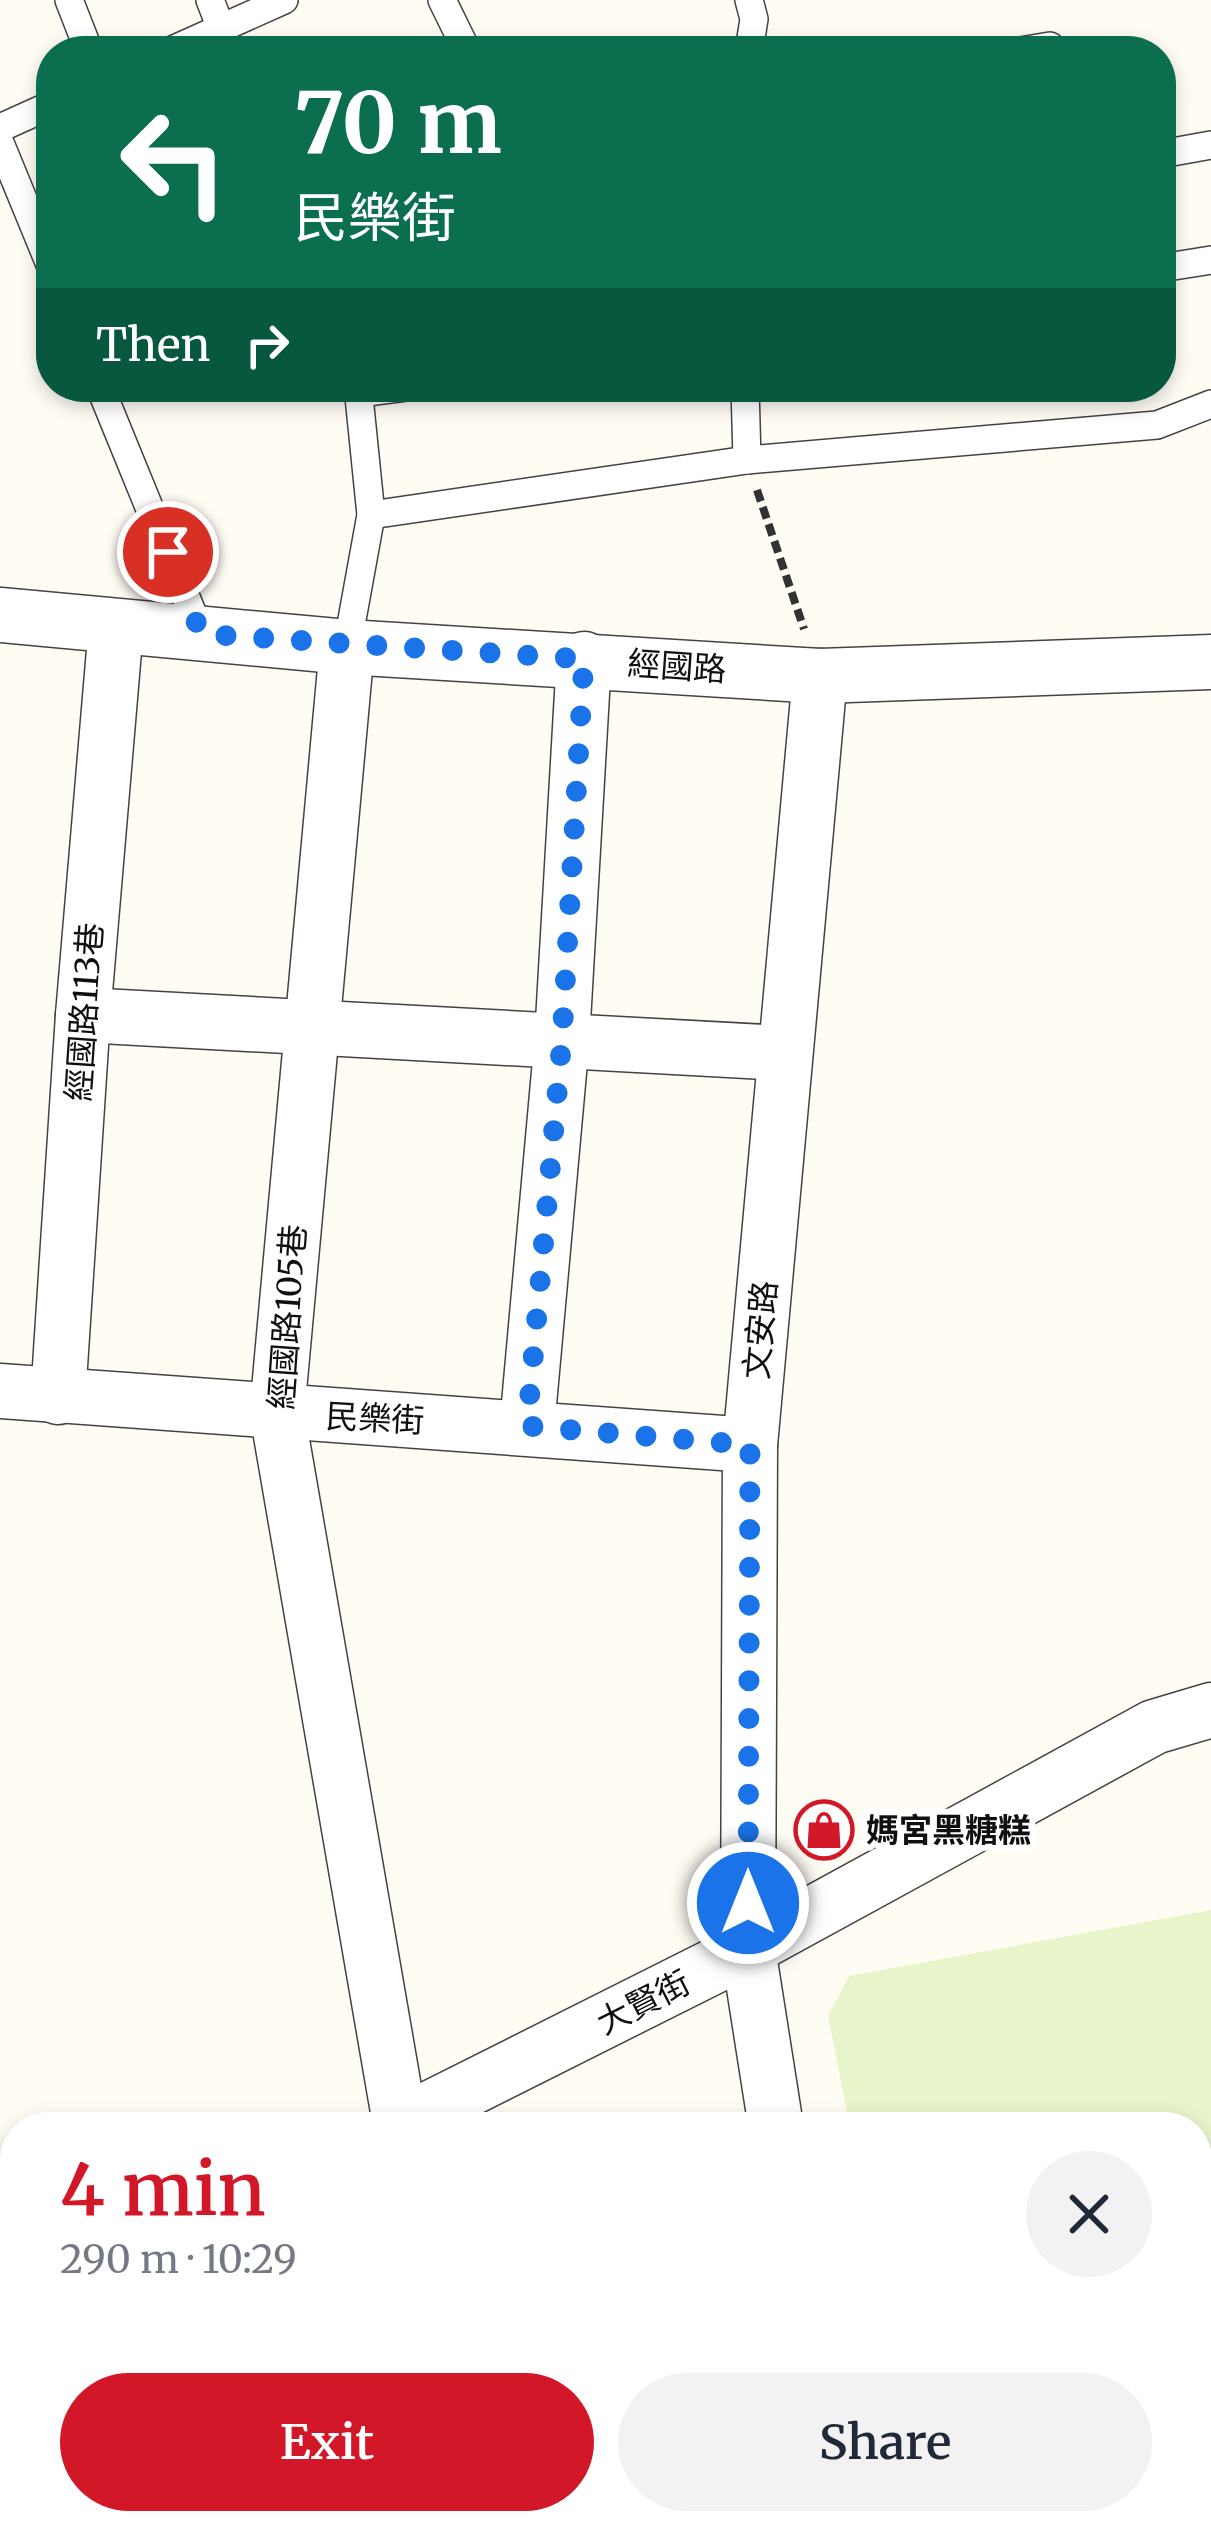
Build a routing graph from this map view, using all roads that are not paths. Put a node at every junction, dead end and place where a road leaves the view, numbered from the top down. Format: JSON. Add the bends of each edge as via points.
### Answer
{"nodes":[{"id":1,"x":69,"y":0,"type":"edge"},
{"id":2,"x":210,"y":0,"type":"edge"},
{"id":3,"x":284,"y":0,"type":"edge"},
{"id":4,"x":442,"y":0,"type":"edge"},
{"id":5,"x":749,"y":0,"type":"edge"},
{"id":6,"x":221,"y":28,"type":"junction"},
{"id":7,"x":83,"y":36,"type":"edge"},
{"id":8,"x":203,"y":36,"type":"edge"},
{"id":9,"x":459,"y":36,"type":"edge"},
{"id":10,"x":751,"y":36,"type":"edge"},
{"id":11,"x":36,"y":112,"type":"edge"},
{"id":12,"x":0,"y":128,"type":"edge"},
{"id":13,"x":0,"y":143,"type":"edge"},
{"id":14,"x":1211,"y":146,"type":"edge"},
{"id":15,"x":1176,"y":152,"type":"edge"},
{"id":16,"x":36,"y":231,"type":"edge"},
{"id":17,"x":1211,"y":260,"type":"edge"},
{"id":18,"x":1176,"y":266,"type":"edge"},
{"id":19,"x":106,"y":402,"type":"edge"},
{"id":20,"x":360,"y":402,"type":"edge"},
{"id":21,"x":745,"y":402,"type":"edge"},
{"id":22,"x":1211,"y":404,"type":"edge"},
{"id":23,"x":747,"y":460,"type":"junction"},
{"id":24,"x":370,"y":515,"type":"junction"},
{"id":25,"x":0,"y":615,"type":"edge"},
{"id":26,"x":116,"y":627,"type":"junction"},
{"id":27,"x":201,"y":634,"type":"junction"},
{"id":28,"x":347,"y":646,"type":"junction"},
{"id":29,"x":584,"y":659,"type":"junction"},
{"id":30,"x":1211,"y":662,"type":"edge"},
{"id":31,"x":820,"y":676,"type":"junction"},
{"id":32,"x":83,"y":1015,"type":"junction"},
{"id":33,"x":310,"y":1029,"type":"junction"},
{"id":34,"x":562,"y":1039,"type":"junction"},
{"id":35,"x":784,"y":1053,"type":"junction"},
{"id":36,"x":0,"y":1391,"type":"edge"},
{"id":37,"x":58,"y":1396,"type":"junction"},
{"id":38,"x":277,"y":1412,"type":"junction"},
{"id":39,"x":527,"y":1426,"type":"junction"},
{"id":40,"x":750,"y":1445,"type":"junction"},
{"id":41,"x":1211,"y":1710,"type":"edge"},
{"id":42,"x":748,"y":1949,"type":"junction"},
{"id":43,"x":395,"y":2112,"type":"edge"},
{"id":44,"x":423,"y":2112,"type":"edge"},
{"id":45,"x":774,"y":2112,"type":"edge"}],
"edges":[{"from":1,"to":7,"type":"lane"},
{"from":2,"to":6,"type":"lane"},
{"from":3,"to":6,"type":"lane"},
{"from":4,"to":9,"type":"lane"},
{"from":5,"to":10,"type":"lane"},
{"from":6,"to":8,"type":"lane"},
{"from":11,"to":12,"type":"lane"},
{"from":13,"to":16,"type":"lane"},
{"from":14,"to":15,"type":"lane"},
{"from":17,"to":18,"type":"lane"},
{"from":19,"to":27,"type":"lane"},
{"from":20,"to":24,"type":"lane"},
{"from":21,"to":23,"type":"lane"},
{"from":22,"to":23,"type":"lane","via":[[1157,425]]},
{"from":23,"to":24,"type":"lane"},
{"from":24,"to":28,"type":"lane"},
{"from":25,"to":26,"type":"street","name":"經國路"},
{"from":26,"to":27,"type":"street","name":"經國路"},
{"from":26,"to":32,"type":"street","name":"經國路113巷"},
{"from":27,"to":28,"type":"street","name":"經國路"},
{"from":28,"to":29,"type":"street","name":"經國路"},
{"from":28,"to":33,"type":"street","name":"經國路105巷"},
{"from":29,"to":31,"type":"street","name":"經國路"},
{"from":29,"to":34,"type":"street"},
{"from":30,"to":31,"type":"street","name":"經國路"},
{"from":31,"to":35,"type":"street","name":"文安路"},
{"from":32,"to":33,"type":"street"},
{"from":32,"to":37,"type":"street","name":"經國路113巷"},
{"from":33,"to":34,"type":"street"},
{"from":33,"to":38,"type":"street","name":"經國路105巷"},
{"from":34,"to":35,"type":"street"},
{"from":34,"to":39,"type":"street"},
{"from":35,"to":40,"type":"street","name":"文安路"},
{"from":36,"to":37,"type":"street","name":"民樂街"},
{"from":37,"to":38,"type":"street","name":"民樂街"},
{"from":38,"to":39,"type":"street","name":"民樂街"},
{"from":38,"to":43,"type":"street","name":"經國路105巷"},
{"from":39,"to":40,"type":"street","name":"民樂街"},
{"from":40,"to":42,"type":"street","name":"文安路"},
{"from":41,"to":42,"type":"street","name":"大賢街","via":[[1154,1727]]},
{"from":42,"to":44,"type":"street","name":"大賢街"},
{"from":42,"to":45,"type":"street","name":"文安路"}]}
